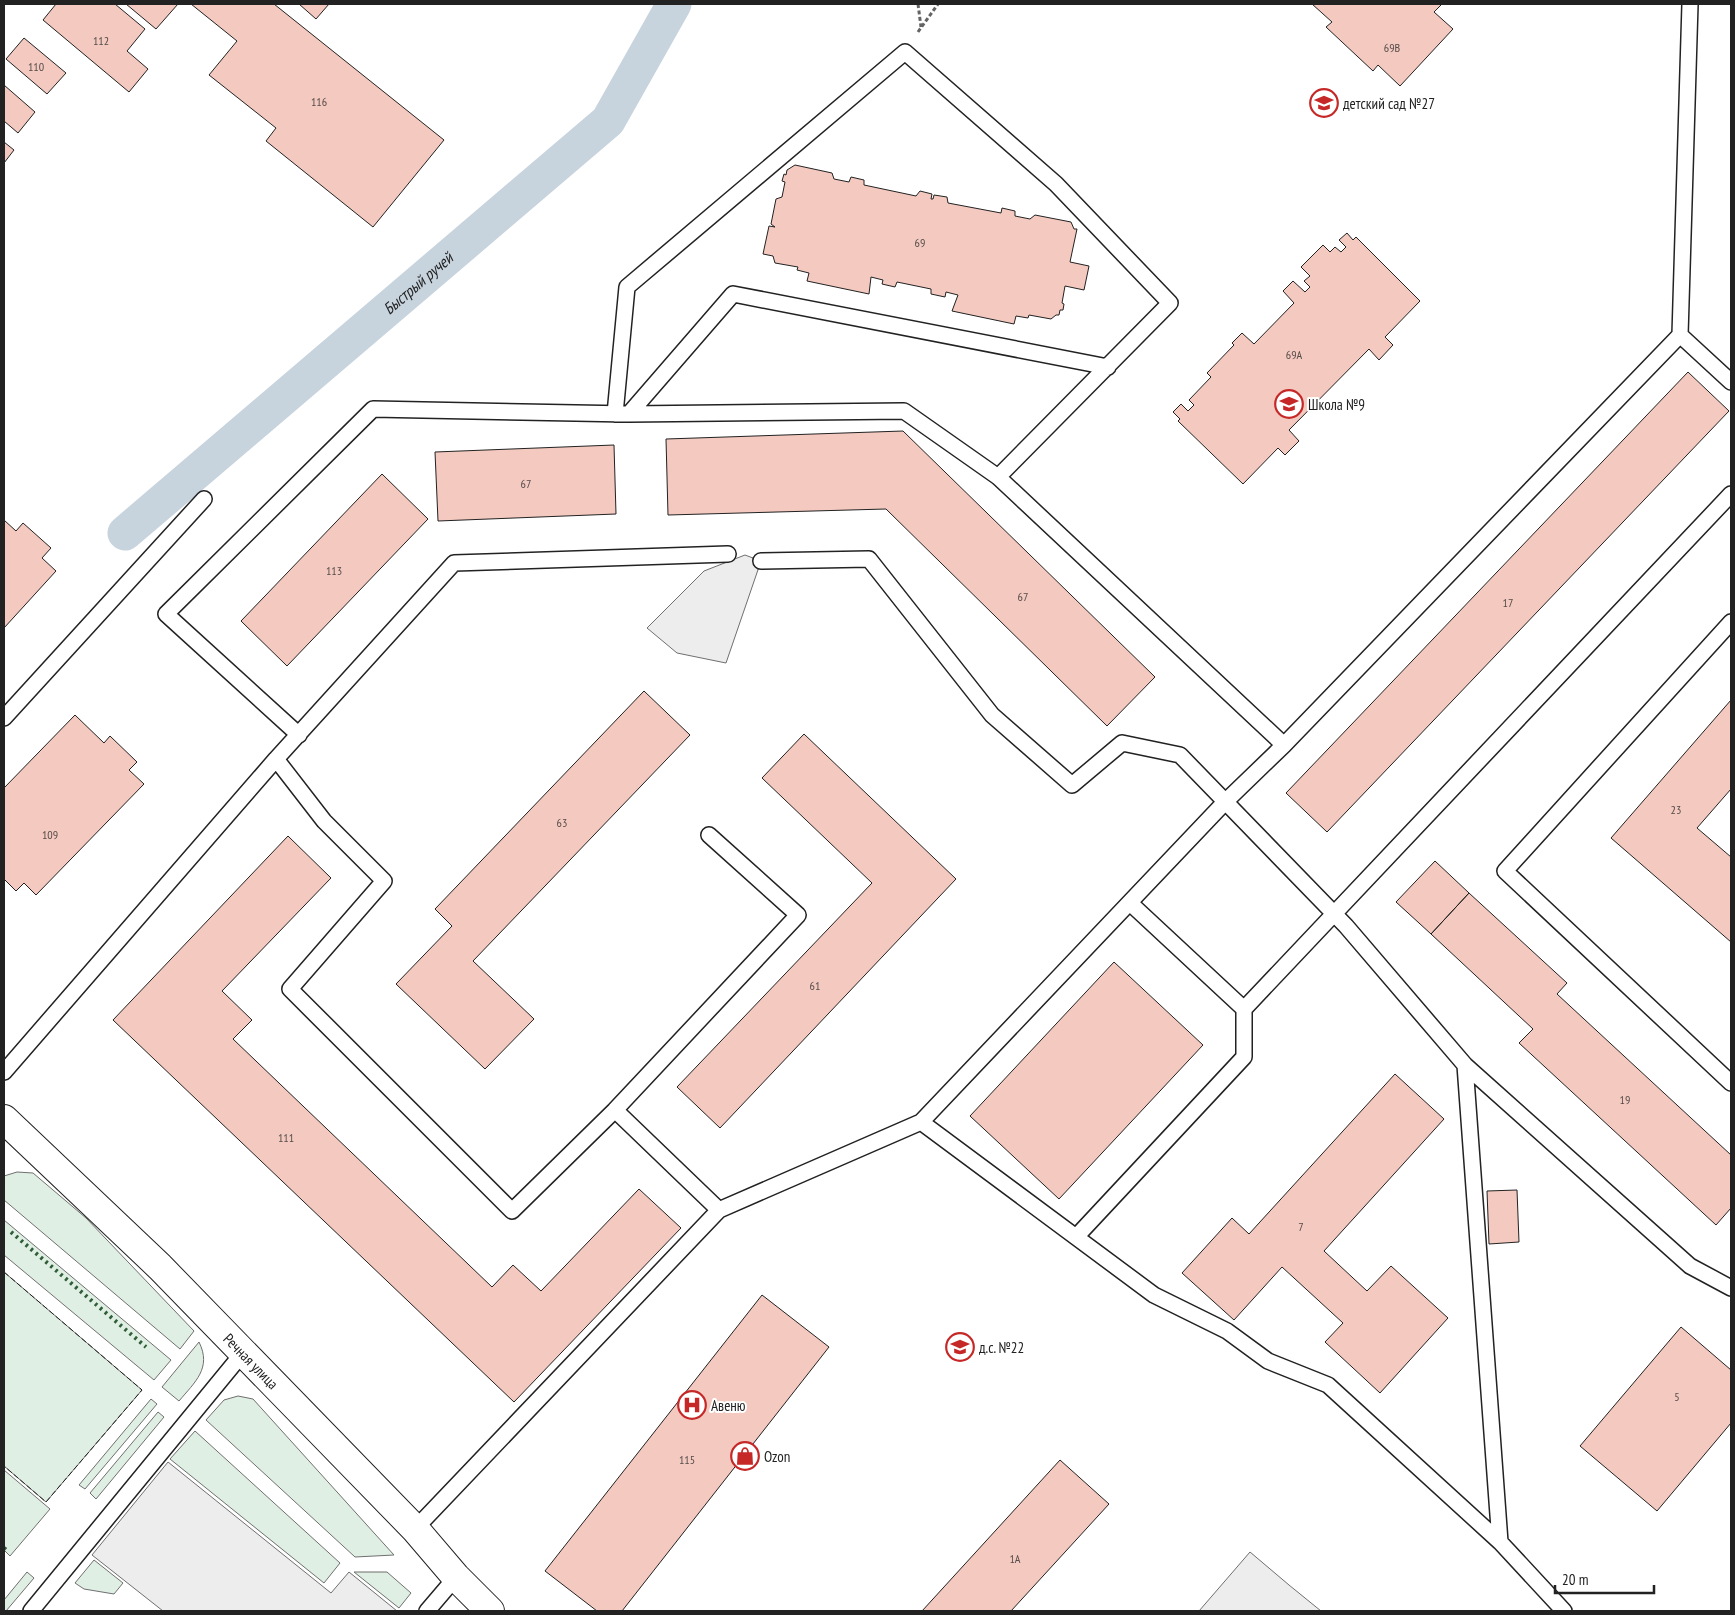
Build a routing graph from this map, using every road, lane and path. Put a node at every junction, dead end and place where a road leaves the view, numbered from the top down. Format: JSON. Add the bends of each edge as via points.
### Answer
{"nodes":[{"id":1,"x":918,"y":4,"type":"edge"},
{"id":2,"x":938,"y":4,"type":"edge"},
{"id":3,"x":1690,"y":4,"type":"edge"},
{"id":4,"x":922,"y":28,"type":"junction"},
{"id":5,"x":905,"y":52,"type":"junction"},
{"id":6,"x":1680,"y":335,"type":"junction"},
{"id":7,"x":1108,"y":367,"type":"junction"},
{"id":8,"x":1731,"y":382,"type":"edge"},
{"id":9,"x":622,"y":414,"type":"junction"},
{"id":10,"x":998,"y":477,"type":"junction"},
{"id":11,"x":1731,"y":494,"type":"edge"},
{"id":12,"x":204,"y":500,"type":"dead end"},
{"id":13,"x":728,"y":554,"type":"dead end"},
{"id":14,"x":761,"y":561,"type":"dead end"},
{"id":15,"x":1731,"y":622,"type":"edge"},
{"id":16,"x":4,"y":718,"type":"edge"},
{"id":17,"x":299,"y":734,"type":"junction"},
{"id":18,"x":1284,"y":745,"type":"junction"},
{"id":19,"x":276,"y":759,"type":"junction"},
{"id":20,"x":1226,"y":802,"type":"junction"},
{"id":21,"x":708,"y":835,"type":"dead end"},
{"id":22,"x":1130,"y":903,"type":"junction"},
{"id":23,"x":1335,"y":914,"type":"junction"},
{"id":24,"x":1244,"y":1009,"type":"junction"},
{"id":25,"x":1465,"y":1065,"type":"junction"},
{"id":26,"x":4,"y":1072,"type":"edge"},
{"id":27,"x":1731,"y":1083,"type":"edge"},
{"id":28,"x":615,"y":1110,"type":"junction"},
{"id":29,"x":4,"y":1119,"type":"edge"},
{"id":30,"x":921,"y":1122,"type":"junction"},
{"id":31,"x":719,"y":1210,"type":"junction"},
{"id":32,"x":1076,"y":1237,"type":"junction"},
{"id":33,"x":1730,"y":1285,"type":"edge"},
{"id":34,"x":242,"y":1354,"type":"junction"},
{"id":35,"x":415,"y":1529,"type":"junction"},
{"id":36,"x":1500,"y":1542,"type":"junction"},
{"id":37,"x":456,"y":1576,"type":"junction"},
{"id":38,"x":31,"y":1611,"type":"edge"},
{"id":39,"x":428,"y":1611,"type":"edge"},
{"id":40,"x":490,"y":1611,"type":"edge"},
{"id":41,"x":1564,"y":1611,"type":"edge"}],
"edges":[{"from":1,"to":4,"type":"path"},
{"from":2,"to":4,"type":"path"},
{"from":3,"to":6,"type":"lane"},
{"from":4,"to":5,"type":"path"},
{"from":5,"to":7,"type":"lane","via":[[1056,184],[1170,303]]},
{"from":5,"to":9,"type":"lane","via":[[626,287]]},
{"from":6,"to":8,"type":"lane"},
{"from":6,"to":18,"type":"lane"},
{"from":7,"to":9,"type":"lane","via":[[733,294]]},
{"from":7,"to":10,"type":"lane"},
{"from":9,"to":10,"type":"lane","via":[[904,411]]},
{"from":9,"to":17,"type":"lane","via":[[373,408],[166,614]]},
{"from":10,"to":18,"type":"lane"},
{"from":11,"to":23,"type":"lane"},
{"from":12,"to":16,"type":"lane"},
{"from":13,"to":17,"type":"lane","via":[[454,563]]},
{"from":14,"to":20,"type":"lane","via":[[869,559],[992,715],[1072,785],[1122,743],[1180,756]]},
{"from":15,"to":27,"type":"lane","via":[[1505,872]]},
{"from":17,"to":19,"type":"lane"},
{"from":18,"to":20,"type":"lane"},
{"from":19,"to":26,"type":"lane"},
{"from":19,"to":28,"type":"lane","via":[[324,821],[384,881],[290,988],[512,1211]]},
{"from":20,"to":22,"type":"lane"},
{"from":20,"to":23,"type":"lane"},
{"from":21,"to":28,"type":"lane","via":[[798,915]]},
{"from":22,"to":24,"type":"lane"},
{"from":22,"to":30,"type":"lane"},
{"from":23,"to":24,"type":"lane"},
{"from":23,"to":25,"type":"lane"},
{"from":24,"to":32,"type":"lane","via":[[1244,1057]]},
{"from":25,"to":33,"type":"lane","via":[[1690,1266]]},
{"from":25,"to":36,"type":"lane"},
{"from":28,"to":31,"type":"lane"},
{"from":29,"to":34,"type":"street","name":"Речная улица","via":[[160,1267]]},
{"from":30,"to":31,"type":"lane"},
{"from":30,"to":32,"type":"lane"},
{"from":31,"to":35,"type":"lane"},
{"from":32,"to":36,"type":"lane","via":[[1154,1295],[1227,1331],[1268,1361],[1328,1385]]},
{"from":34,"to":35,"type":"street","name":"Речная улица"},
{"from":34,"to":38,"type":"lane"},
{"from":35,"to":37,"type":"street","name":"Речная улица"},
{"from":36,"to":41,"type":"lane"},
{"from":37,"to":39,"type":"lane"},
{"from":37,"to":40,"type":"street","name":"Речная улица"}]}
